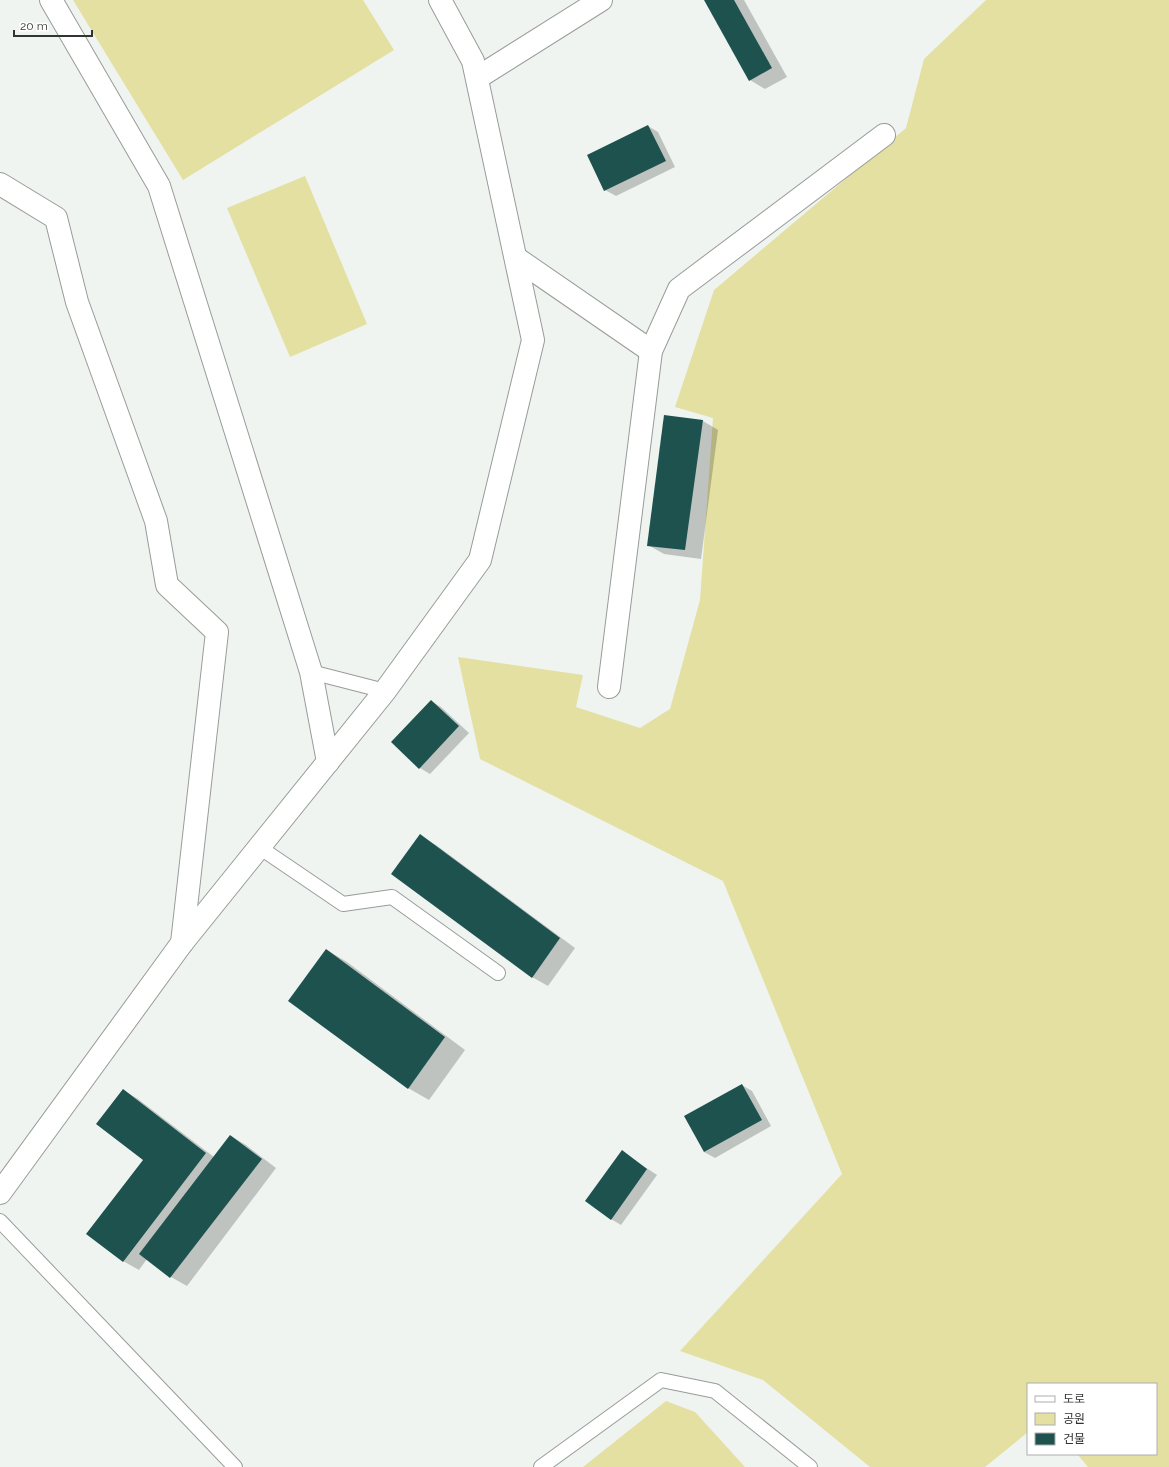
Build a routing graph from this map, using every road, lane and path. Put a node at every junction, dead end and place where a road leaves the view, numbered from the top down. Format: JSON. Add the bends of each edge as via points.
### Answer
{"nodes":[{"id":1,"x":51,"y":0,"type":"edge"},
{"id":2,"x":440,"y":0,"type":"edge"},
{"id":3,"x":601,"y":0,"type":"edge"},
{"id":4,"x":477,"y":78,"type":"junction"},
{"id":5,"x":884,"y":135,"type":"dead end"},
{"id":6,"x":0,"y":184,"type":"edge"},
{"id":7,"x":516,"y":258,"type":"junction"},
{"id":8,"x":651,"y":351,"type":"junction"},
{"id":9,"x":311,"y":672,"type":"junction"},
{"id":10,"x":609,"y":687,"type":"dead end"},
{"id":11,"x":385,"y":691,"type":"junction"},
{"id":12,"x":328,"y":762,"type":"junction"},
{"id":13,"x":259,"y":847,"type":"junction"},
{"id":14,"x":182,"y":943,"type":"junction"},
{"id":15,"x":498,"y":973,"type":"dead end"},
{"id":16,"x":0,"y":1193,"type":"edge"},
{"id":17,"x":0,"y":1221,"type":"edge"},
{"id":18,"x":235,"y":1467,"type":"edge"},
{"id":19,"x":541,"y":1467,"type":"edge"},
{"id":20,"x":810,"y":1467,"type":"edge"}],
"edges":[{"from":1,"to":9,"type":"street","via":[[159,186]]},
{"from":2,"to":4,"type":"street","via":[[473,61]]},
{"from":3,"to":4,"type":"street"},
{"from":4,"to":7,"type":"street"},
{"from":5,"to":8,"type":"street","via":[[679,289]]},
{"from":6,"to":14,"type":"street","via":[[56,218],[77,302],[156,521],[167,585],[216,632]]},
{"from":7,"to":8,"type":"street"},
{"from":7,"to":11,"type":"street","via":[[533,340],[480,560]]},
{"from":8,"to":10,"type":"street"},
{"from":9,"to":11,"type":"lane"},
{"from":9,"to":12,"type":"street"},
{"from":11,"to":12,"type":"street"},
{"from":12,"to":13,"type":"street"},
{"from":13,"to":14,"type":"street"},
{"from":13,"to":15,"type":"lane","via":[[343,904],[392,897]]},
{"from":14,"to":16,"type":"street"},
{"from":17,"to":18,"type":"lane"},
{"from":19,"to":20,"type":"lane","via":[[661,1380],[715,1391]]}]}
